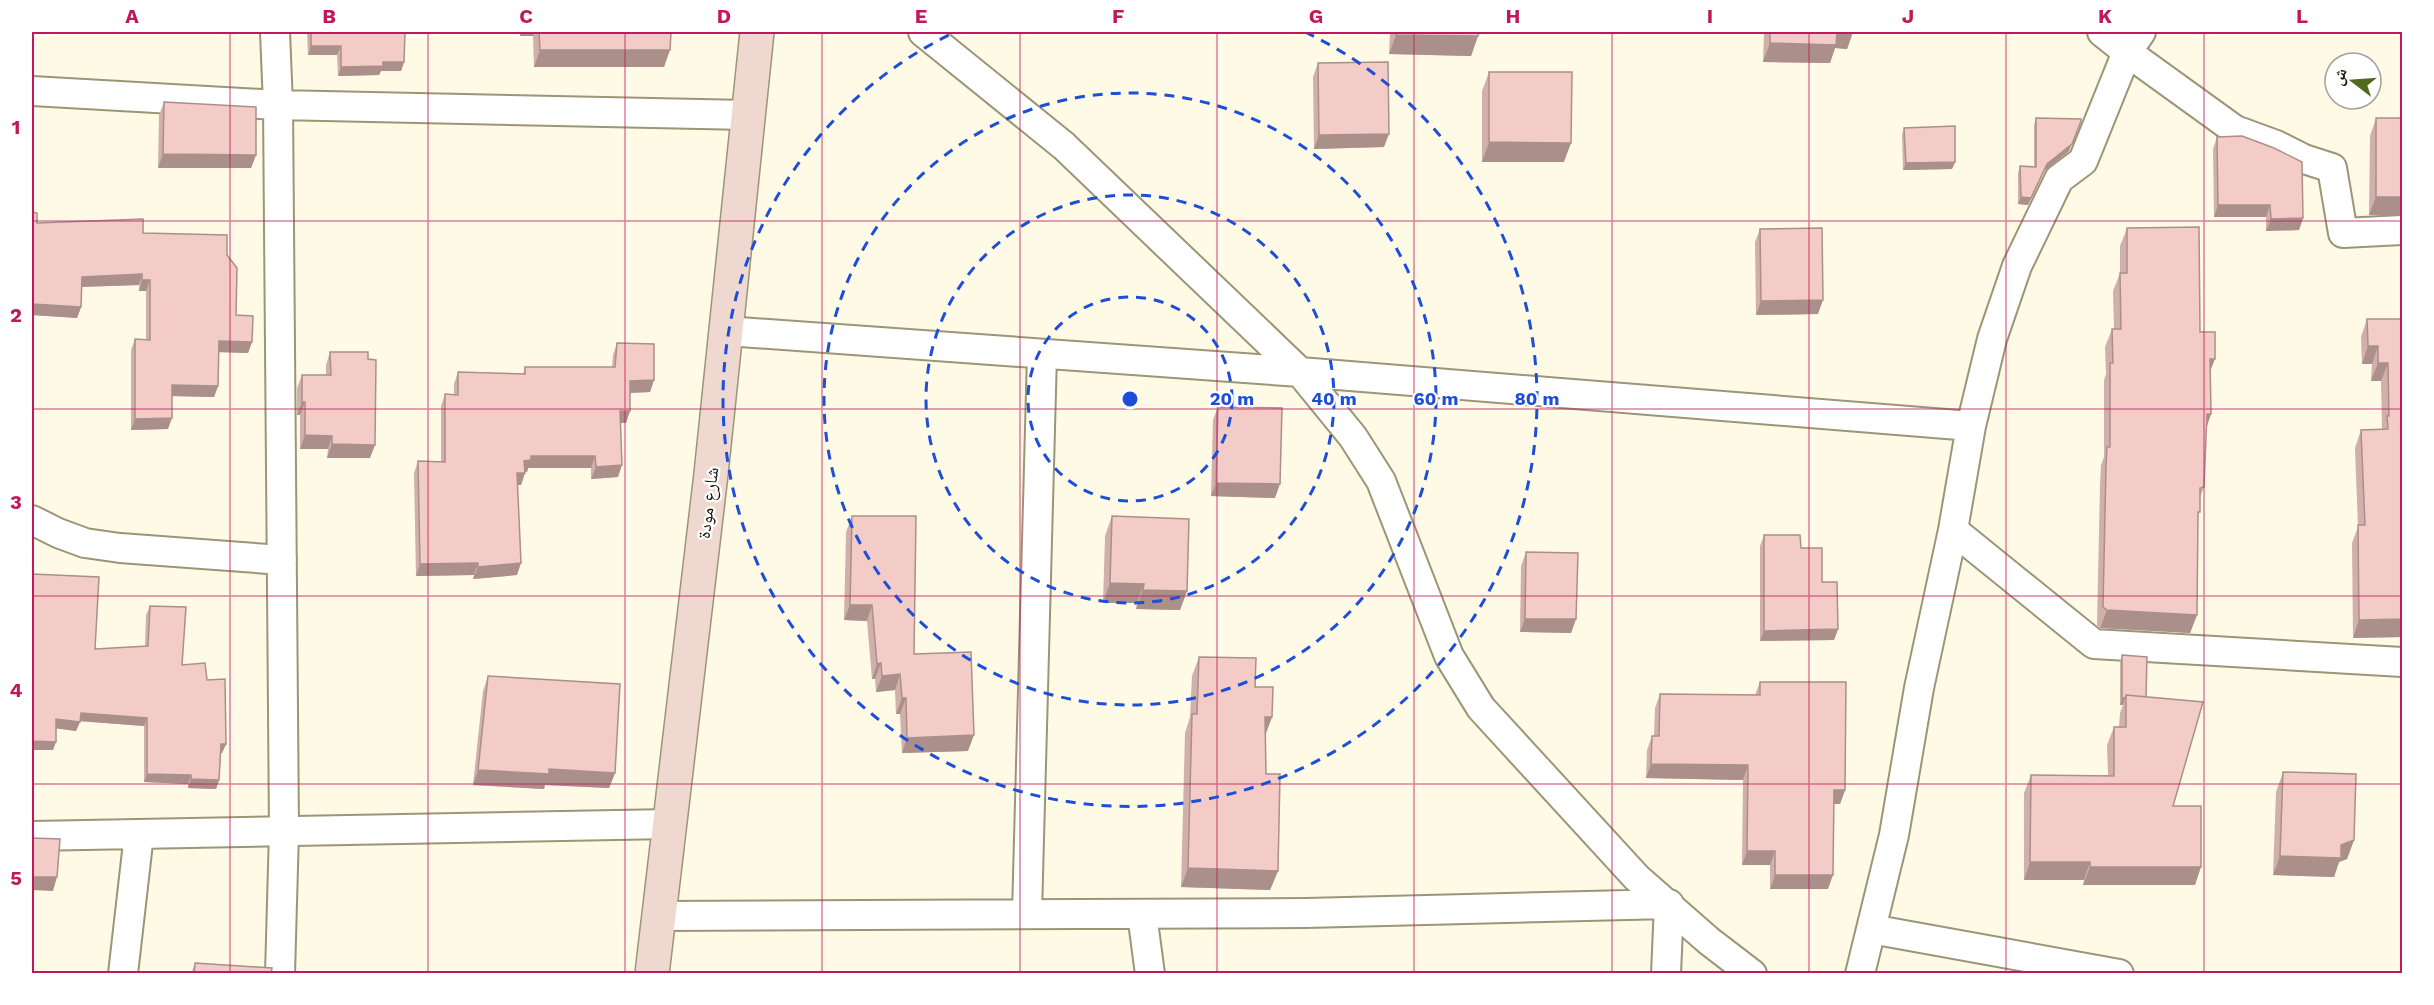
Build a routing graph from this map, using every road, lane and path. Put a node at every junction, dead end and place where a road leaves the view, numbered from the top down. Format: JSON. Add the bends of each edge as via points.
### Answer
{"nodes":[{"id":1,"x":275,"y":32,"type":"edge"},
{"id":2,"x":757,"y":32,"type":"edge"},
{"id":3,"x":922,"y":32,"type":"edge"},
{"id":4,"x":2102,"y":32,"type":"edge"},
{"id":5,"x":2134,"y":42,"type":"edge"},
{"id":6,"x":32,"y":91,"type":"edge"},
{"id":7,"x":278,"y":105,"type":"junction"},
{"id":8,"x":748,"y":115,"type":"junction"},
{"id":9,"x":2403,"y":230,"type":"edge"},
{"id":10,"x":726,"y":331,"type":"junction"},
{"id":11,"x":1042,"y":354,"type":"junction"},
{"id":12,"x":1300,"y":372,"type":"junction"},
{"id":13,"x":1971,"y":426,"type":"junction"},
{"id":14,"x":32,"y":520,"type":"edge"},
{"id":15,"x":1953,"y":530,"type":"junction"},
{"id":16,"x":282,"y":560,"type":"junction"},
{"id":17,"x":2403,"y":662,"type":"edge"},
{"id":18,"x":670,"y":824,"type":"junction"},
{"id":19,"x":284,"y":831,"type":"junction"},
{"id":20,"x":139,"y":834,"type":"junction"},
{"id":21,"x":32,"y":836,"type":"edge"},
{"id":22,"x":1669,"y":904,"type":"junction"},
{"id":23,"x":1142,"y":914,"type":"junction"},
{"id":24,"x":1027,"y":915,"type":"junction"},
{"id":25,"x":660,"y":916,"type":"junction"},
{"id":26,"x":1871,"y":929,"type":"junction"},
{"id":27,"x":123,"y":974,"type":"edge"},
{"id":28,"x":280,"y":974,"type":"edge"},
{"id":29,"x":652,"y":974,"type":"edge"},
{"id":30,"x":1150,"y":974,"type":"edge"},
{"id":31,"x":1666,"y":974,"type":"edge"},
{"id":32,"x":1752,"y":974,"type":"edge"},
{"id":33,"x":1860,"y":974,"type":"edge"},
{"id":34,"x":2119,"y":974,"type":"edge"}],
"edges":[{"from":1,"to":7,"type":"street"},
{"from":2,"to":8,"type":"street","name":"شارع مودة"},
{"from":3,"to":12,"type":"street","via":[[1064,146]]},
{"from":4,"to":5,"type":"street"},
{"from":5,"to":9,"type":"street","via":[[2235,130],[2332,168],[2343,233]]},
{"from":5,"to":13,"type":"street","via":[[2083,161],[2059,179],[2018,266],[1992,339]]},
{"from":6,"to":7,"type":"street"},
{"from":7,"to":8,"type":"street"},
{"from":7,"to":16,"type":"street"},
{"from":8,"to":10,"type":"street","name":"شارع مودة"},
{"from":10,"to":11,"type":"street"},
{"from":10,"to":18,"type":"street","name":"شارع مودة"},
{"from":11,"to":12,"type":"street"},
{"from":11,"to":24,"type":"street"},
{"from":12,"to":13,"type":"street"},
{"from":12,"to":22,"type":"street","via":[[1353,437],[1381,481],[1449,656],[1480,708],[1637,878]]},
{"from":13,"to":15,"type":"street"},
{"from":14,"to":16,"type":"street","via":[[85,543]]},
{"from":15,"to":17,"type":"street","via":[[2094,644]]},
{"from":15,"to":26,"type":"street","via":[[1919,688],[1894,835]]},
{"from":16,"to":19,"type":"street"},
{"from":18,"to":19,"type":"street"},
{"from":18,"to":25,"type":"street","name":"شارع مودة"},
{"from":19,"to":20,"type":"street"},
{"from":19,"to":28,"type":"street"},
{"from":20,"to":21,"type":"street"},
{"from":20,"to":27,"type":"street"},
{"from":22,"to":23,"type":"street","via":[[1306,914]]},
{"from":22,"to":31,"type":"street"},
{"from":22,"to":32,"type":"street"},
{"from":23,"to":24,"type":"street"},
{"from":23,"to":30,"type":"street"},
{"from":24,"to":25,"type":"street"},
{"from":25,"to":29,"type":"street","name":"شارع مودة"},
{"from":26,"to":33,"type":"street"},
{"from":26,"to":34,"type":"street"}]}
